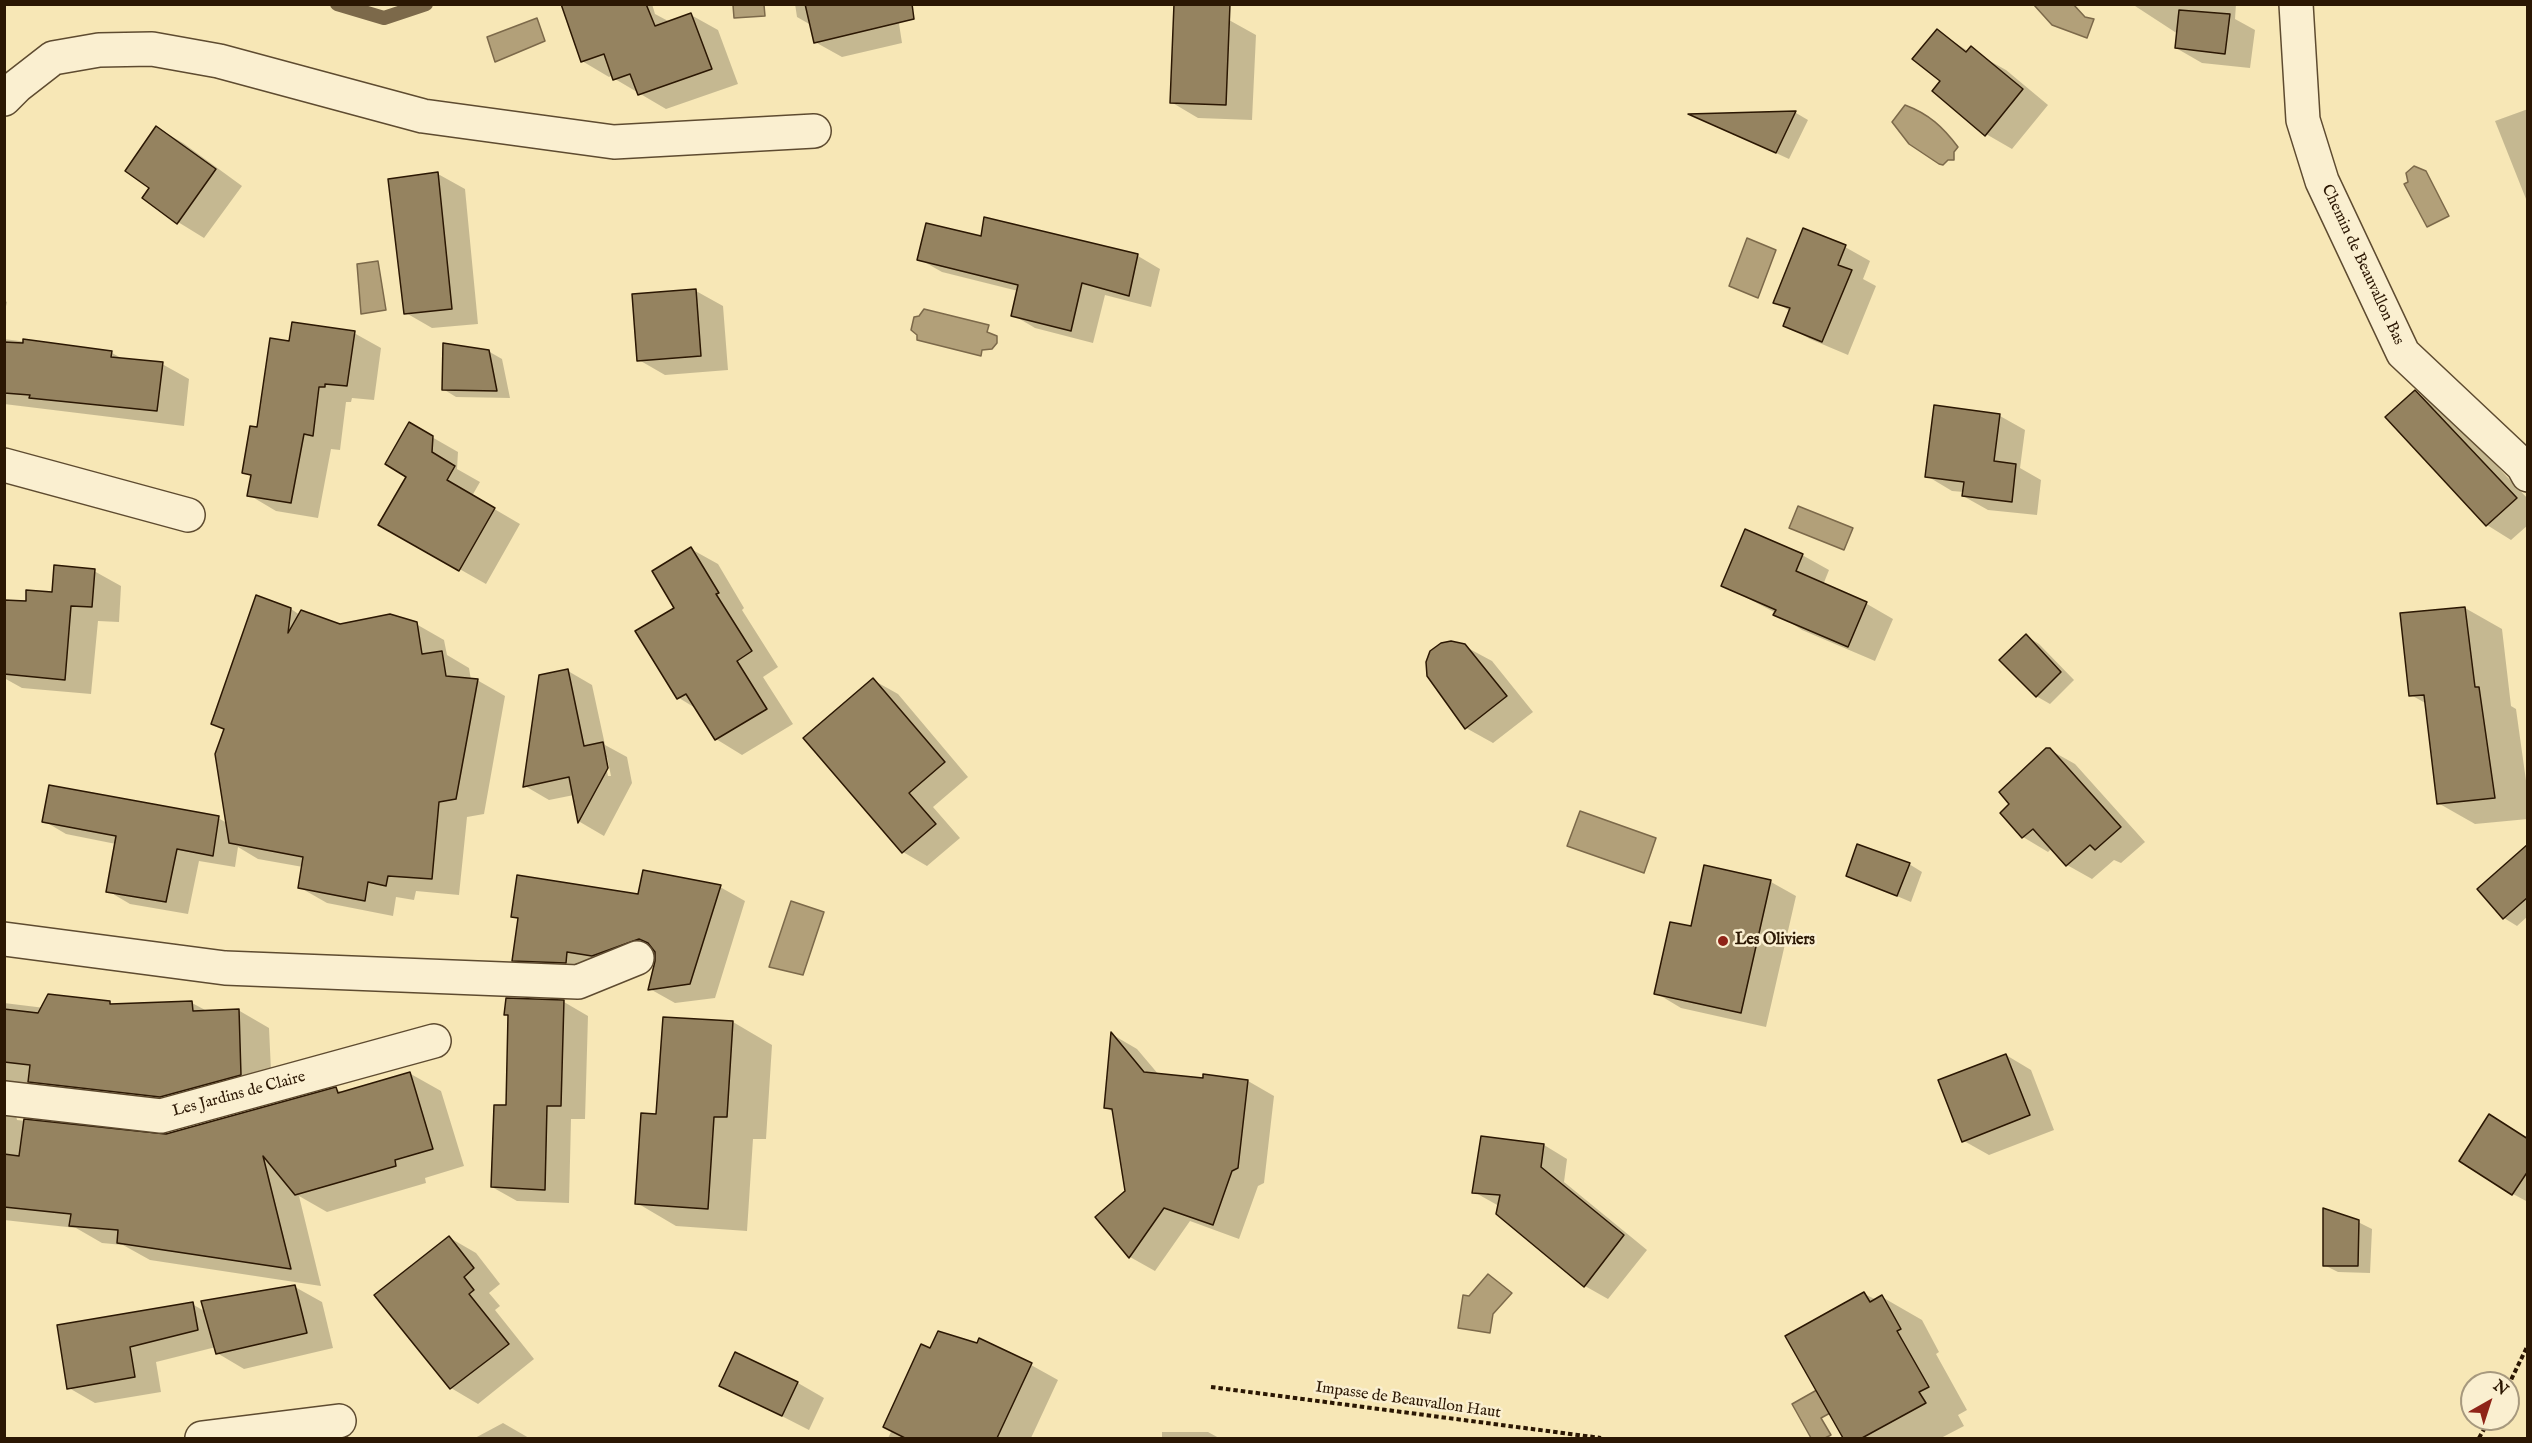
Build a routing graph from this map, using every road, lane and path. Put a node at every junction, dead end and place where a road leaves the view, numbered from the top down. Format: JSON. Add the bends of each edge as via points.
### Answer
{"nodes":[{"id":1,"x":2296,"y":4,"type":"edge"},
{"id":2,"x":4,"y":99,"type":"edge"},
{"id":3,"x":814,"y":131,"type":"dead end"},
{"id":4,"x":4,"y":465,"type":"edge"},
{"id":5,"x":2528,"y":475,"type":"edge"},
{"id":6,"x":188,"y":515,"type":"dead end"},
{"id":7,"x":4,"y":939,"type":"edge"},
{"id":8,"x":637,"y":958,"type":"dead end"},
{"id":9,"x":434,"y":1041,"type":"dead end"},
{"id":10,"x":4,"y":1098,"type":"edge"},
{"id":11,"x":2528,"y":1345,"type":"edge"},
{"id":12,"x":2515,"y":1371,"type":"edge"},
{"id":13,"x":1211,"y":1387,"type":"dead end"},
{"id":14,"x":339,"y":1421,"type":"dead end"},
{"id":15,"x":202,"y":1438,"type":"edge"},
{"id":16,"x":1601,"y":1438,"type":"edge"}],
"edges":[{"from":1,"to":5,"type":"street","name":"Chemin de Beauvallon Bas","via":[[2303,120],[2322,181],[2403,353]]},
{"from":2,"to":3,"type":"street","via":[[53,58],[99,50],[152,49],[219,61],[423,116],[614,142]]},
{"from":4,"to":6,"type":"street"},
{"from":7,"to":8,"type":"street","via":[[225,968],[578,982]]},
{"from":9,"to":10,"type":"street","name":"Les Jardins de Claire","via":[[161,1116]]},
{"from":11,"to":12,"type":"path"},
{"from":13,"to":16,"type":"path","name":"Impasse de Beauvallon Haut"},
{"from":14,"to":15,"type":"street"}]}
